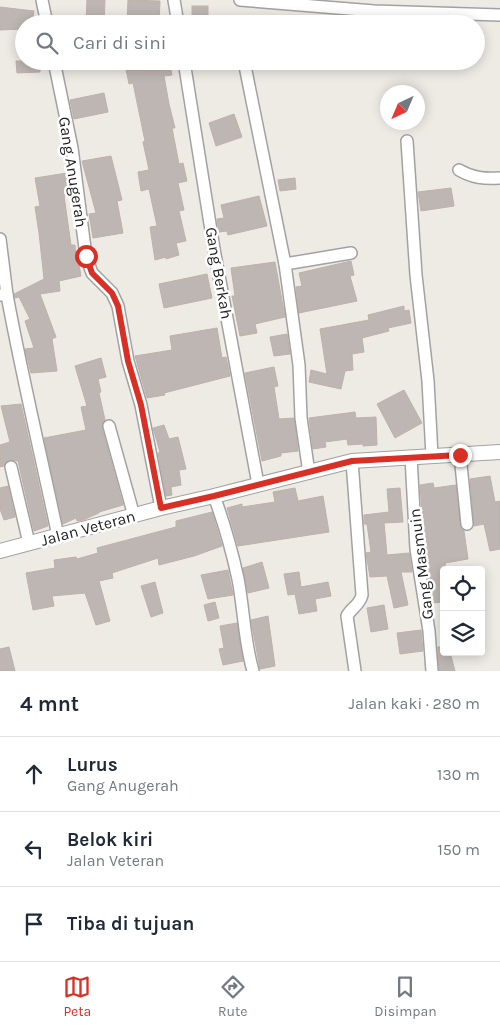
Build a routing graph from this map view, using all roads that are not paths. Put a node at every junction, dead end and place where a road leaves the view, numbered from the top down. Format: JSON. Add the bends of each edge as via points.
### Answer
{"nodes":[{"id":1,"x":42,"y":0,"type":"edge"},
{"id":2,"x":174,"y":0,"type":"edge"},
{"id":3,"x":240,"y":0,"type":"edge"},
{"id":4,"x":45,"y":15,"type":"edge"},
{"id":5,"x":176,"y":15,"type":"edge"},
{"id":6,"x":500,"y":15,"type":"edge"},
{"id":7,"x":56,"y":70,"type":"edge"},
{"id":8,"x":185,"y":70,"type":"edge"},
{"id":9,"x":246,"y":70,"type":"edge"},
{"id":10,"x":407,"y":141,"type":"dead end"},
{"id":11,"x":459,"y":170,"type":"dead end"},
{"id":12,"x":500,"y":178,"type":"edge"},
{"id":13,"x":0,"y":239,"type":"edge"},
{"id":14,"x":351,"y":253,"type":"dead end"},
{"id":15,"x":285,"y":264,"type":"junction"},
{"id":16,"x":4,"y":295,"type":"edge"},
{"id":17,"x":108,"y":426,"type":"dead end"},
{"id":18,"x":500,"y":452,"type":"edge"},
{"id":19,"x":460,"y":455,"type":"junction"},
{"id":20,"x":432,"y":456,"type":"junction"},
{"id":21,"x":411,"y":457,"type":"junction"},
{"id":22,"x":352,"y":461,"type":"junction"},
{"id":23,"x":10,"y":467,"type":"dead end"},
{"id":24,"x":309,"y":472,"type":"junction"},
{"id":25,"x":258,"y":484,"type":"junction"},
{"id":26,"x":214,"y":496,"type":"junction"},
{"id":27,"x":161,"y":508,"type":"junction"},
{"id":28,"x":134,"y":516,"type":"junction"},
{"id":29,"x":467,"y":524,"type":"dead end"},
{"id":30,"x":58,"y":536,"type":"junction"},
{"id":31,"x":29,"y":543,"type":"junction"},
{"id":32,"x":0,"y":551,"type":"edge"},
{"id":33,"x":253,"y":671,"type":"edge"},
{"id":34,"x":354,"y":671,"type":"edge"},
{"id":35,"x":432,"y":671,"type":"edge"}],
"edges":[{"from":1,"to":4,"type":"street"},
{"from":2,"to":5,"type":"street"},
{"from":3,"to":6,"type":"street","via":[[374,11]]},
{"from":7,"to":27,"type":"street","name":"Gang Anugerah","via":[[72,148],[86,256],[92,273],[112,293],[118,306]]},
{"from":8,"to":25,"type":"street","name":"Gang Berkah","via":[[214,249]]},
{"from":9,"to":15,"type":"street"},
{"from":10,"to":20,"type":"street"},
{"from":11,"to":12,"type":"street","via":[[481,179]]},
{"from":13,"to":16,"type":"street"},
{"from":14,"to":15,"type":"street"},
{"from":15,"to":24,"type":"street","via":[[300,365],[301,418]]},
{"from":16,"to":30,"type":"street"},
{"from":17,"to":28,"type":"street"},
{"from":18,"to":19,"type":"street","name":"Jalan Veteran"},
{"from":19,"to":20,"type":"street","name":"Jalan Veteran"},
{"from":19,"to":29,"type":"street"},
{"from":20,"to":21,"type":"street","name":"Jalan Veteran"},
{"from":21,"to":22,"type":"street","name":"Jalan Veteran"},
{"from":21,"to":35,"type":"street","name":"Gang Masmuin","via":[[416,549]]},
{"from":22,"to":24,"type":"street","name":"Jalan Veteran"},
{"from":22,"to":34,"type":"street","via":[[362,595],[348,616]]},
{"from":23,"to":31,"type":"street"},
{"from":24,"to":25,"type":"street","name":"Jalan Veteran"},
{"from":25,"to":26,"type":"street","name":"Jalan Veteran"},
{"from":26,"to":27,"type":"street","name":"Jalan Veteran"},
{"from":26,"to":33,"type":"street","via":[[238,580],[247,650]]},
{"from":27,"to":28,"type":"street","name":"Jalan Veteran"},
{"from":28,"to":30,"type":"street","name":"Jalan Veteran"},
{"from":30,"to":31,"type":"street","name":"Jalan Veteran"},
{"from":31,"to":32,"type":"street","name":"Jalan Veteran"}]}
